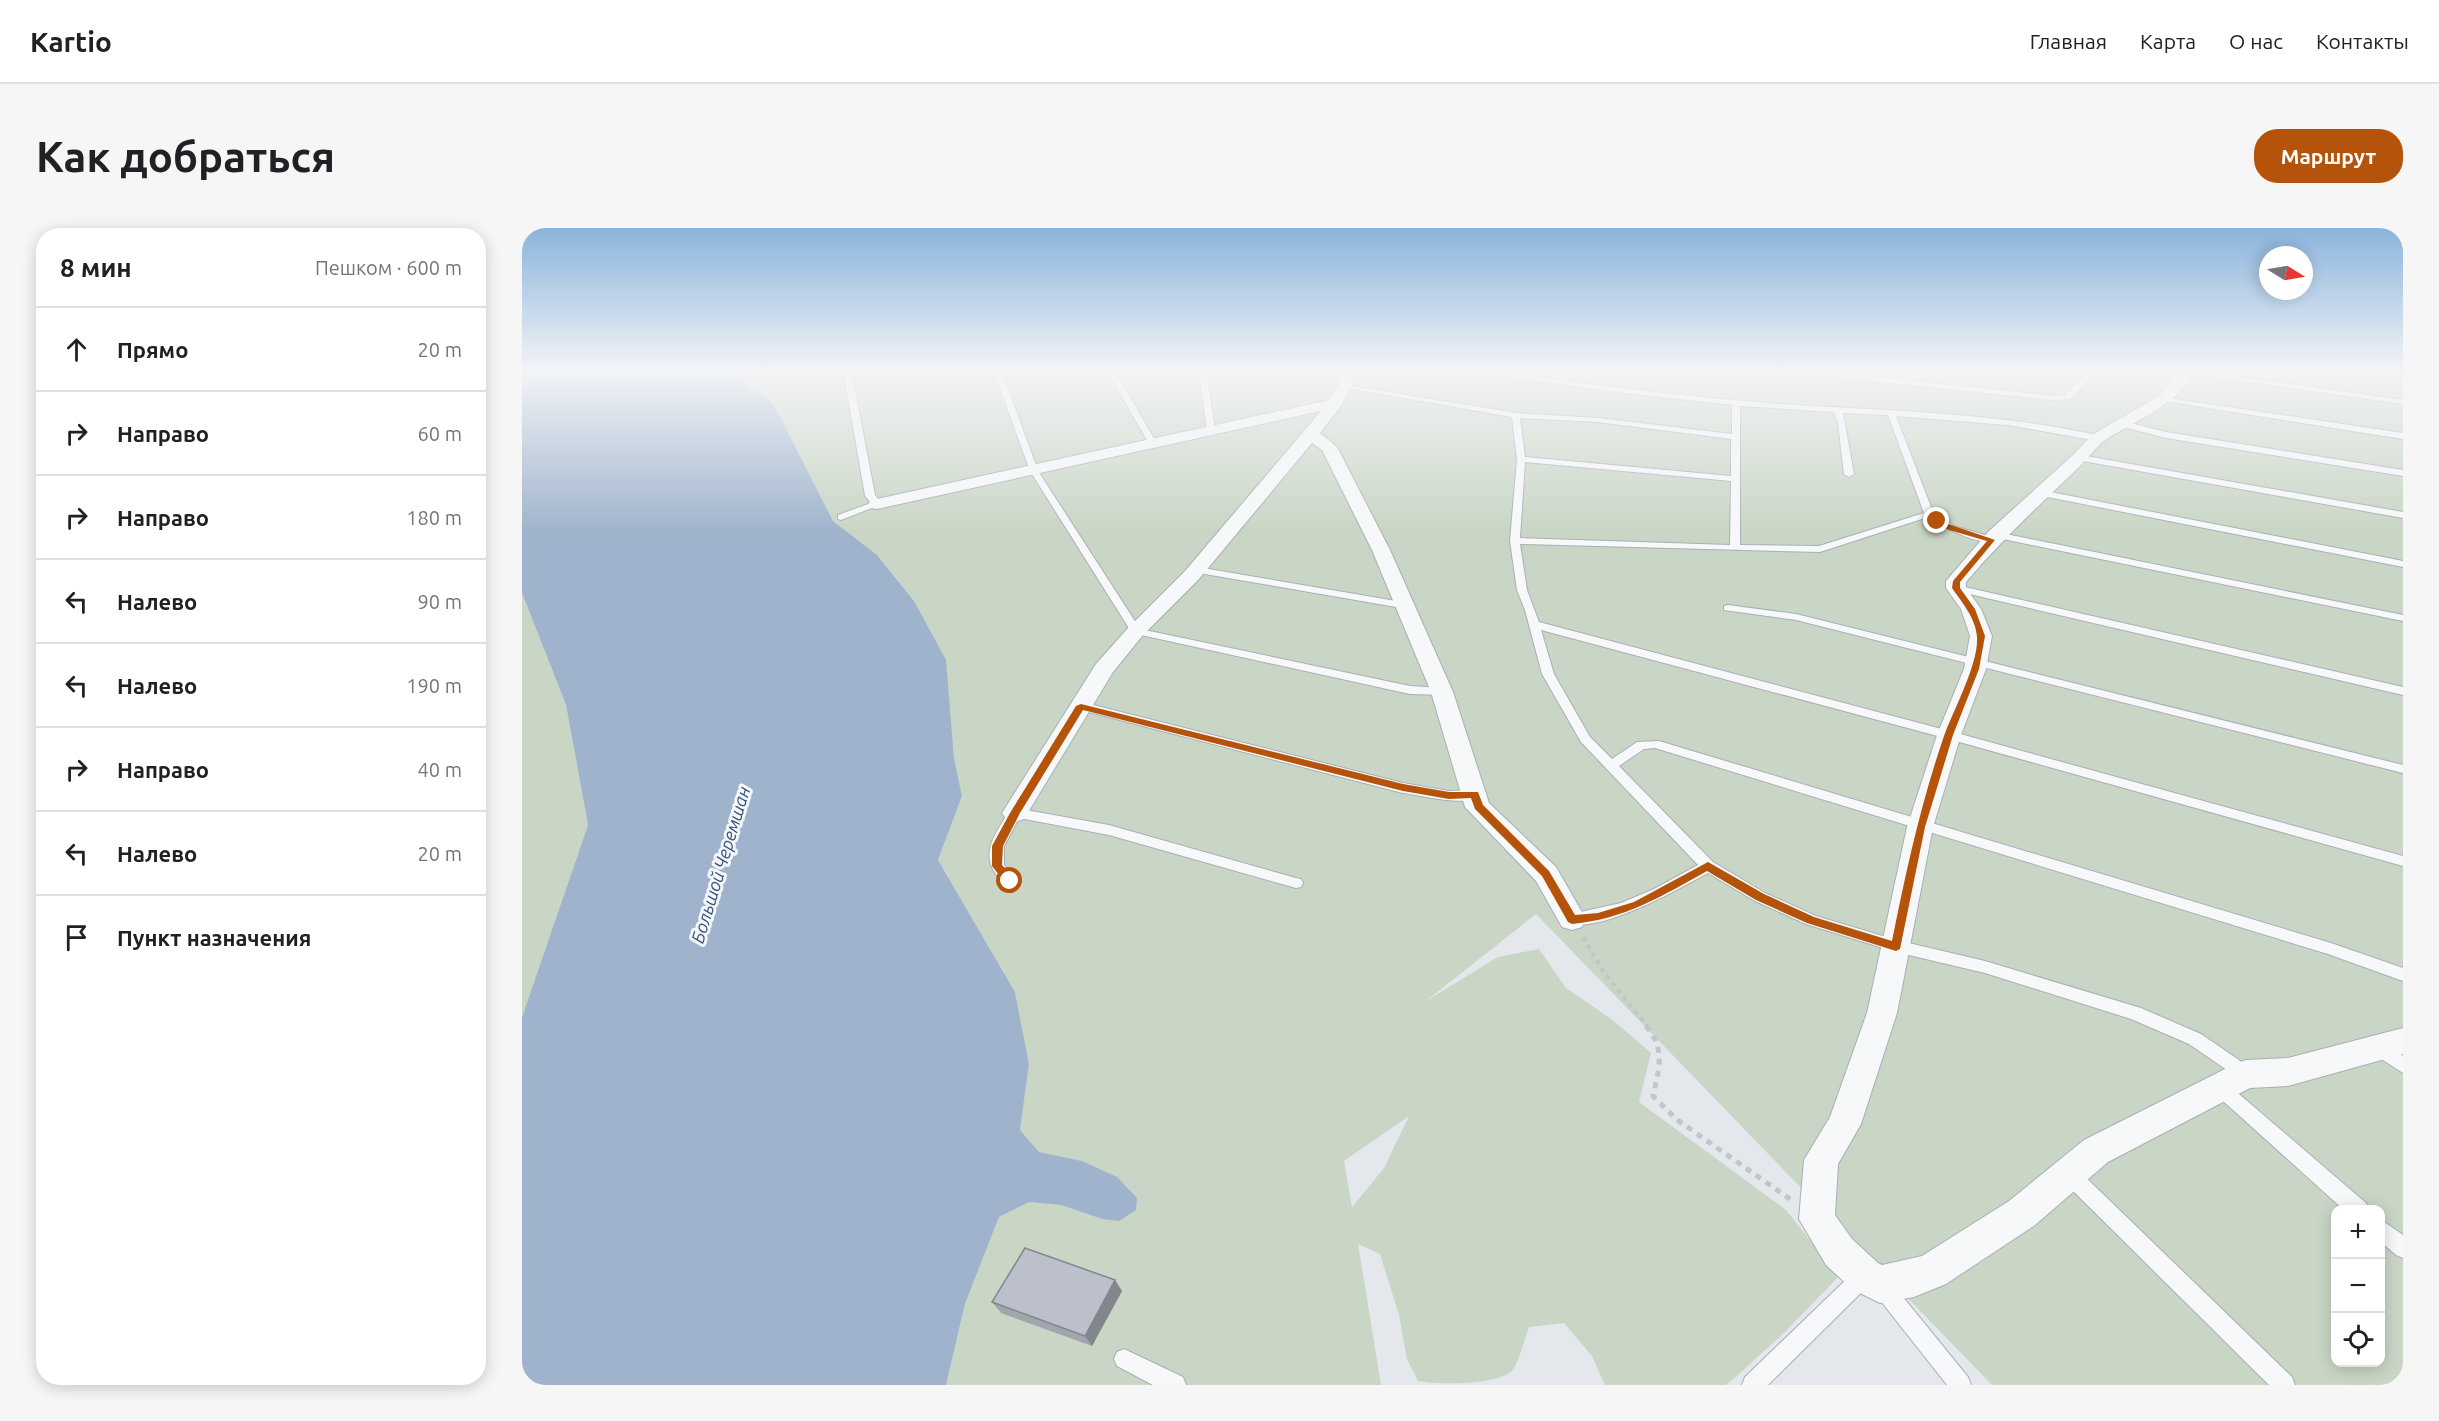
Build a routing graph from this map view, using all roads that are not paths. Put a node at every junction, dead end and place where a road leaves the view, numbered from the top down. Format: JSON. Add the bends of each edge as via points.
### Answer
{"nodes":[{"id":1,"x":857,"y":423,"type":"edge"},
{"id":2,"x":1017,"y":423,"type":"edge"},
{"id":3,"x":1141,"y":423,"type":"edge"},
{"id":4,"x":1210,"y":423,"type":"edge"},
{"id":5,"x":1241,"y":423,"type":"edge"},
{"id":6,"x":1319,"y":423,"type":"edge"},
{"id":7,"x":1517,"y":423,"type":"edge"},
{"id":8,"x":1622,"y":423,"type":"edge"},
{"id":9,"x":1735,"y":423,"type":"edge"},
{"id":10,"x":1842,"y":423,"type":"edge"},
{"id":11,"x":1894,"y":423,"type":"edge"},
{"id":12,"x":2019,"y":423,"type":"edge"},
{"id":13,"x":2319,"y":423,"type":"edge"},
{"id":14,"x":2122,"y":424,"type":"joint"},
{"id":15,"x":1211,"y":429,"type":"junction"},
{"id":16,"x":1311,"y":434,"type":"junction"},
{"id":17,"x":2403,"y":436,"type":"edge"},
{"id":18,"x":1735,"y":437,"type":"junction"},
{"id":19,"x":2098,"y":438,"type":"junction"},
{"id":20,"x":1152,"y":442,"type":"junction"},
{"id":21,"x":2080,"y":458,"type":"junction"},
{"id":22,"x":1521,"y":459,"type":"junction"},
{"id":23,"x":1034,"y":471,"type":"junction"},
{"id":24,"x":2403,"y":473,"type":"edge"},
{"id":25,"x":1849,"y":474,"type":"dead end"},
{"id":26,"x":1734,"y":479,"type":"junction"},
{"id":27,"x":2040,"y":493,"type":"junction"},
{"id":28,"x":877,"y":504,"type":"junction"},
{"id":29,"x":1929,"y":514,"type":"junction"},
{"id":30,"x":2403,"y":515,"type":"edge"},
{"id":31,"x":841,"y":517,"type":"dead end"},
{"id":32,"x":1994,"y":538,"type":"junction"},
{"id":33,"x":1515,"y":541,"type":"junction"},
{"id":34,"x":1735,"y":548,"type":"junction"},
{"id":35,"x":2403,"y":564,"type":"edge"},
{"id":36,"x":1197,"y":570,"type":"junction"},
{"id":37,"x":1956,"y":588,"type":"junction"},
{"id":38,"x":1402,"y":605,"type":"junction"},
{"id":39,"x":1728,"y":608,"type":"dead end"},
{"id":40,"x":2403,"y":618,"type":"edge"},
{"id":41,"x":1533,"y":624,"type":"junction"},
{"id":42,"x":1136,"y":631,"type":"junction"},
{"id":43,"x":1977,"y":663,"type":"junction"},
{"id":44,"x":2403,"y":691,"type":"edge"},
{"id":45,"x":1442,"y":692,"type":"junction"},
{"id":46,"x":1081,"y":706,"type":"junction"},
{"id":47,"x":1949,"y":735,"type":"junction"},
{"id":48,"x":1612,"y":765,"type":"junction"},
{"id":49,"x":2403,"y":769,"type":"edge"},
{"id":50,"x":1474,"y":795,"type":"junction"},
{"id":51,"x":1015,"y":813,"type":"junction"},
{"id":52,"x":1920,"y":827,"type":"junction"},
{"id":53,"x":2403,"y":861,"type":"edge"},
{"id":54,"x":1708,"y":866,"type":"junction"},
{"id":55,"x":1010,"y":881,"type":"dead end"},
{"id":56,"x":1296,"y":883,"type":"dead end"},
{"id":57,"x":1572,"y":919,"type":"joint"},
{"id":58,"x":1896,"y":946,"type":"junction"},
{"id":59,"x":2403,"y":975,"type":"edge"},
{"id":60,"x":2395,"y":1052,"type":"edge"},
{"id":61,"x":2232,"y":1081,"type":"junction"},
{"id":62,"x":2069,"y":1174,"type":"junction"},
{"id":63,"x":2355,"y":1205,"type":"edge"},
{"id":64,"x":2385,"y":1232,"type":"edge"},
{"id":65,"x":2403,"y":1248,"type":"edge"},
{"id":66,"x":1872,"y":1280,"type":"junction"},
{"id":67,"x":1124,"y":1359,"type":"dead end"},
{"id":68,"x":1175,"y":1385,"type":"edge"},
{"id":69,"x":1753,"y":1385,"type":"edge"},
{"id":70,"x":1960,"y":1385,"type":"edge"},
{"id":71,"x":2284,"y":1385,"type":"edge"}],
"edges":[{"from":1,"to":28,"type":"lane","via":[[870,496]]},
{"from":2,"to":23,"type":"lane"},
{"from":3,"to":20,"type":"lane"},
{"from":4,"to":15,"type":"lane"},
{"from":5,"to":15,"type":"street"},
{"from":6,"to":16,"type":"street"},
{"from":7,"to":22,"type":"lane"},
{"from":8,"to":18,"type":"lane"},
{"from":9,"to":18,"type":"lane"},
{"from":10,"to":25,"type":"lane"},
{"from":11,"to":29,"type":"lane"},
{"from":12,"to":19,"type":"lane"},
{"from":13,"to":17,"type":"lane"},
{"from":14,"to":19,"type":"street"},
{"from":14,"to":24,"type":"lane","via":[[2166,435]]},
{"from":15,"to":20,"type":"street"},
{"from":16,"to":36,"type":"street"},
{"from":16,"to":38,"type":"street","via":[[1329,447],[1341,467],[1381,550]]},
{"from":18,"to":26,"type":"lane"},
{"from":19,"to":21,"type":"street"},
{"from":20,"to":23,"type":"street"},
{"from":21,"to":27,"type":"street"},
{"from":21,"to":30,"type":"lane"},
{"from":22,"to":26,"type":"lane"},
{"from":22,"to":33,"type":"lane"},
{"from":23,"to":28,"type":"street"},
{"from":23,"to":42,"type":"lane"},
{"from":26,"to":34,"type":"lane"},
{"from":27,"to":32,"type":"street"},
{"from":27,"to":35,"type":"lane"},
{"from":28,"to":31,"type":"lane"},
{"from":29,"to":32,"type":"lane","via":[[1951,528]]},
{"from":29,"to":34,"type":"lane","via":[[1820,549]]},
{"from":32,"to":37,"type":"street","via":[[1956,581]]},
{"from":32,"to":40,"type":"lane"},
{"from":33,"to":34,"type":"lane"},
{"from":33,"to":41,"type":"lane","via":[[1522,590]]},
{"from":36,"to":38,"type":"lane"},
{"from":36,"to":42,"type":"street"},
{"from":37,"to":43,"type":"street","via":[[1971,609],[1981,636]]},
{"from":37,"to":44,"type":"lane"},
{"from":38,"to":45,"type":"street"},
{"from":39,"to":43,"type":"lane","via":[[1774,612]]},
{"from":41,"to":47,"type":"lane"},
{"from":41,"to":48,"type":"lane","via":[[1548,674],[1585,739]]},
{"from":42,"to":45,"type":"lane","via":[[1410,690]]},
{"from":42,"to":46,"type":"street","via":[[1104,669]]},
{"from":43,"to":47,"type":"street"},
{"from":43,"to":49,"type":"lane"},
{"from":45,"to":50,"type":"street"},
{"from":46,"to":50,"type":"lane","via":[[1403,788],[1449,796]]},
{"from":46,"to":51,"type":"street"},
{"from":47,"to":52,"type":"street"},
{"from":47,"to":53,"type":"lane"},
{"from":48,"to":52,"type":"lane","via":[[1641,745],[1655,744]]},
{"from":48,"to":54,"type":"lane"},
{"from":50,"to":57,"type":"street","via":[[1478,807],[1546,874]]},
{"from":51,"to":55,"type":"lane","via":[[998,846],[997,866]]},
{"from":51,"to":56,"type":"lane","via":[[1109,830]]},
{"from":52,"to":58,"type":"street"},
{"from":52,"to":59,"type":"lane","via":[[2331,949]]},
{"from":54,"to":57,"type":"lane","via":[[1638,904],[1598,917]]},
{"from":54,"to":58,"type":"lane","via":[[1760,897],[1810,920]]},
{"from":58,"to":61,"type":"lane","via":[[1985,967],[2135,1014],[2195,1039]]},
{"from":58,"to":66,"type":"street","via":[[1882,1013],[1848,1113],[1821,1160],[1817,1219],[1839,1252]]},
{"from":60,"to":61,"type":"street"},
{"from":61,"to":62,"type":"street","via":[[2096,1151]]},
{"from":61,"to":63,"type":"lane"},
{"from":62,"to":66,"type":"street","via":[[2022,1213],[1933,1271],[1914,1278]]},
{"from":62,"to":71,"type":"lane"},
{"from":64,"to":65,"type":"lane"},
{"from":66,"to":69,"type":"lane"},
{"from":66,"to":70,"type":"lane"},
{"from":67,"to":68,"type":"lane"}]}
